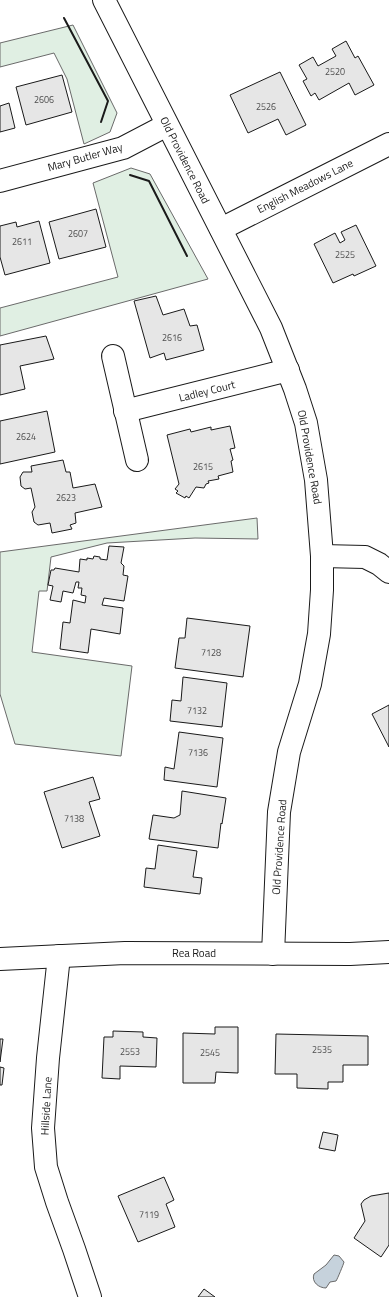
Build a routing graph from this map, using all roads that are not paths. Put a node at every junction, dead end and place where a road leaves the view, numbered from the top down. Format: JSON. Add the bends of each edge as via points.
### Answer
{"nodes":[{"id":1,"x":104,"y":0,"type":"edge"},
{"id":2,"x":167,"y":125,"type":"junction"},
{"id":3,"x":389,"y":144,"type":"edge"},
{"id":4,"x":0,"y":181,"type":"edge"},
{"id":5,"x":220,"y":229,"type":"junction"},
{"id":6,"x":113,"y":356,"type":"dead end"},
{"id":7,"x":288,"y":370,"type":"junction"},
{"id":8,"x":126,"y":411,"type":"junction"},
{"id":9,"x":137,"y":460,"type":"dead end"},
{"id":10,"x":322,"y":556,"type":"junction"},
{"id":11,"x":389,"y":572,"type":"edge"},
{"id":12,"x":389,"y":952,"type":"edge"},
{"id":13,"x":273,"y":954,"type":"junction"},
{"id":14,"x":59,"y":956,"type":"junction"},
{"id":15,"x":0,"y":959,"type":"edge"},
{"id":16,"x":90,"y":1297,"type":"edge"}],
"edges":[{"from":1,"to":2,"type":"street","name":"Old Providence Road"},
{"from":2,"to":4,"type":"street","name":"Mary Butler Way","via":[[123,148]]},
{"from":2,"to":5,"type":"street","name":"Old Providence Road"},
{"from":3,"to":5,"type":"street","name":"English Meadows Lane"},
{"from":5,"to":7,"type":"street","name":"Old Providence Road","via":[[271,328]]},
{"from":6,"to":8,"type":"street"},
{"from":7,"to":8,"type":"street","name":"Ladley Court"},
{"from":7,"to":10,"type":"street","name":"Old Providence Road","via":[[306,423],[315,473]]},
{"from":8,"to":9,"type":"street"},
{"from":10,"to":11,"type":"street","via":[[365,557]]},
{"from":10,"to":13,"type":"street","name":"Old Providence Road","via":[[319,634],[310,684],[289,752],[279,812]]},
{"from":12,"to":13,"type":"street","name":"Rea Road"},
{"from":13,"to":14,"type":"street","name":"Rea Road","via":[[125,953]]},
{"from":14,"to":15,"type":"street","name":"Rea Road"},
{"from":14,"to":16,"type":"street","name":"Hillside Lane","via":[[43,1128],[46,1167]]}]}
